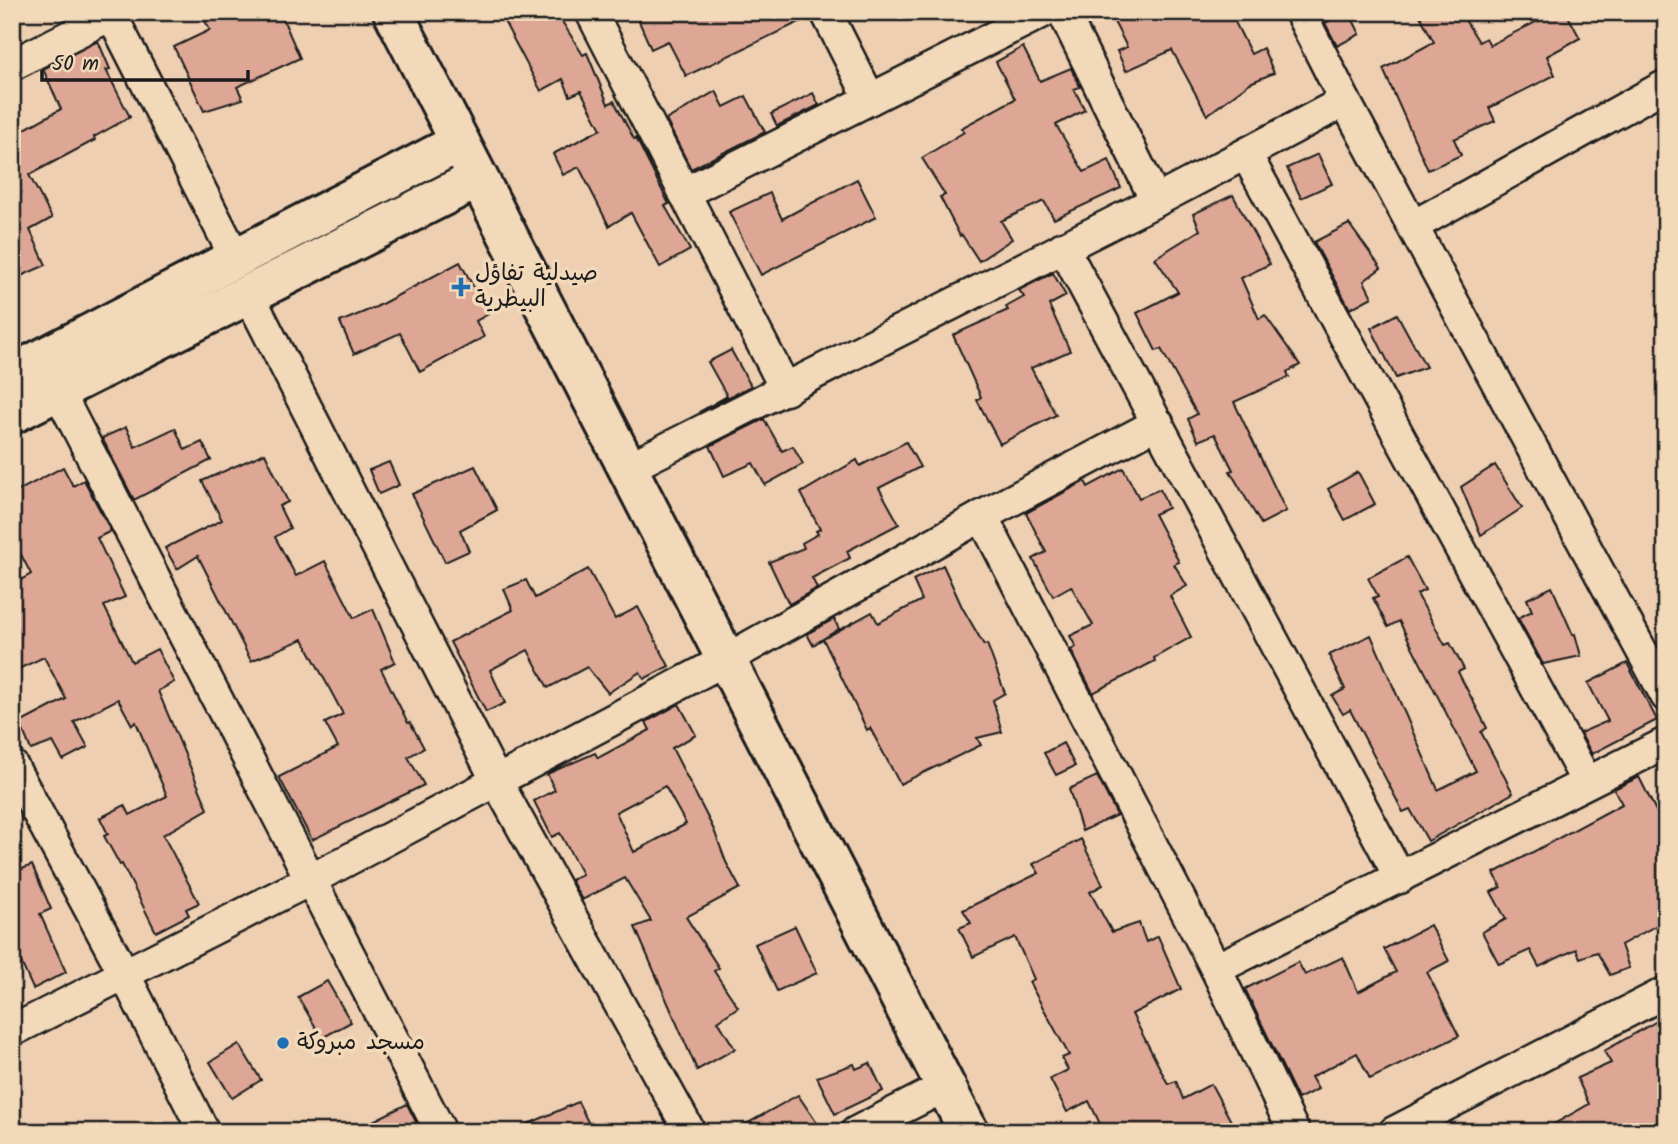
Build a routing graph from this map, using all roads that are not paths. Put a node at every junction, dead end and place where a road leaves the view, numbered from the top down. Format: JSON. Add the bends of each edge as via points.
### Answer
{"nodes":[{"id":1,"x":393,"y":12,"type":"edge"},
{"id":2,"x":590,"y":12,"type":"edge"},
{"id":3,"x":826,"y":12,"type":"edge"},
{"id":4,"x":1043,"y":12,"type":"edge"},
{"id":5,"x":1063,"y":12,"type":"edge"},
{"id":6,"x":110,"y":14,"type":"edge"},
{"id":7,"x":1306,"y":14,"type":"edge"},
{"id":8,"x":12,"y":65,"type":"edge"},
{"id":9,"x":1666,"y":85,"type":"edge"},
{"id":10,"x":870,"y":99,"type":"junction"},
{"id":11,"x":1345,"y":102,"type":"junction"},
{"id":12,"x":460,"y":142,"type":"junction"},
{"id":13,"x":1246,"y":154,"type":"junction"},
{"id":14,"x":477,"y":179,"type":"junction"},
{"id":15,"x":684,"y":193,"type":"junction"},
{"id":16,"x":1156,"y":201,"type":"junction"},
{"id":17,"x":1413,"y":226,"type":"junction"},
{"id":18,"x":1063,"y":247,"type":"junction"},
{"id":19,"x":236,"y":260,"type":"junction"},
{"id":20,"x":250,"y":295,"type":"junction"},
{"id":21,"x":12,"y":374,"type":"edge"},
{"id":22,"x":786,"y":390,"type":"junction"},
{"id":23,"x":58,"y":391,"type":"junction"},
{"id":24,"x":12,"y":414,"type":"edge"},
{"id":25,"x":1158,"y":423,"type":"junction"},
{"id":26,"x":628,"y":468,"type":"junction"},
{"id":27,"x":982,"y":516,"type":"junction"},
{"id":28,"x":727,"y":659,"type":"junction"},
{"id":29,"x":1663,"y":681,"type":"edge"},
{"id":30,"x":1666,"y":743,"type":"edge"},
{"id":31,"x":12,"y":765,"type":"edge"},
{"id":32,"x":496,"y":780,"type":"junction"},
{"id":33,"x":1587,"y":782,"type":"junction"},
{"id":34,"x":1399,"y":878,"type":"junction"},
{"id":35,"x":312,"y":879,"type":"junction"},
{"id":36,"x":1216,"y":969,"type":"junction"},
{"id":37,"x":125,"y":975,"type":"junction"},
{"id":38,"x":1666,"y":992,"type":"edge"},
{"id":39,"x":12,"y":1031,"type":"edge"},
{"id":40,"x":946,"y":1086,"type":"junction"},
{"id":41,"x":204,"y":1132,"type":"edge"},
{"id":42,"x":441,"y":1132,"type":"edge"},
{"id":43,"x":690,"y":1132,"type":"edge"},
{"id":44,"x":856,"y":1132,"type":"edge"},
{"id":45,"x":969,"y":1132,"type":"edge"},
{"id":46,"x":1294,"y":1132,"type":"edge"},
{"id":47,"x":1394,"y":1132,"type":"edge"}],
"edges":[{"from":1,"to":12,"type":"main road"},
{"from":2,"to":15,"type":"street"},
{"from":3,"to":10,"type":"street"},
{"from":4,"to":10,"type":"street"},
{"from":5,"to":16,"type":"street"},
{"from":6,"to":8,"type":"street"},
{"from":6,"to":19,"type":"street"},
{"from":7,"to":11,"type":"street"},
{"from":9,"to":17,"type":"street"},
{"from":10,"to":15,"type":"street"},
{"from":11,"to":13,"type":"street"},
{"from":11,"to":17,"type":"street"},
{"from":12,"to":14,"type":"main road"},
{"from":12,"to":19,"type":"main road"},
{"from":13,"to":16,"type":"street"},
{"from":13,"to":33,"type":"street"},
{"from":14,"to":20,"type":"main road"},
{"from":14,"to":26,"type":"main road"},
{"from":15,"to":22,"type":"street"},
{"from":16,"to":18,"type":"street"},
{"from":17,"to":29,"type":"street"},
{"from":18,"to":22,"type":"street"},
{"from":18,"to":25,"type":"street"},
{"from":19,"to":21,"type":"main road"},
{"from":20,"to":23,"type":"main road"},
{"from":20,"to":32,"type":"street"},
{"from":22,"to":26,"type":"street"},
{"from":23,"to":24,"type":"main road"},
{"from":23,"to":35,"type":"street"},
{"from":25,"to":27,"type":"street"},
{"from":25,"to":34,"type":"street"},
{"from":26,"to":28,"type":"main road"},
{"from":27,"to":28,"type":"street"},
{"from":27,"to":36,"type":"street"},
{"from":28,"to":32,"type":"street"},
{"from":28,"to":40,"type":"main road"},
{"from":30,"to":33,"type":"street"},
{"from":31,"to":37,"type":"street"},
{"from":32,"to":35,"type":"street"},
{"from":32,"to":43,"type":"street"},
{"from":33,"to":34,"type":"street"},
{"from":34,"to":36,"type":"street"},
{"from":35,"to":37,"type":"street"},
{"from":35,"to":42,"type":"street"},
{"from":36,"to":46,"type":"street"},
{"from":37,"to":39,"type":"street"},
{"from":37,"to":41,"type":"street"},
{"from":38,"to":47,"type":"street"},
{"from":40,"to":44,"type":"street"},
{"from":40,"to":45,"type":"main road"}]}
